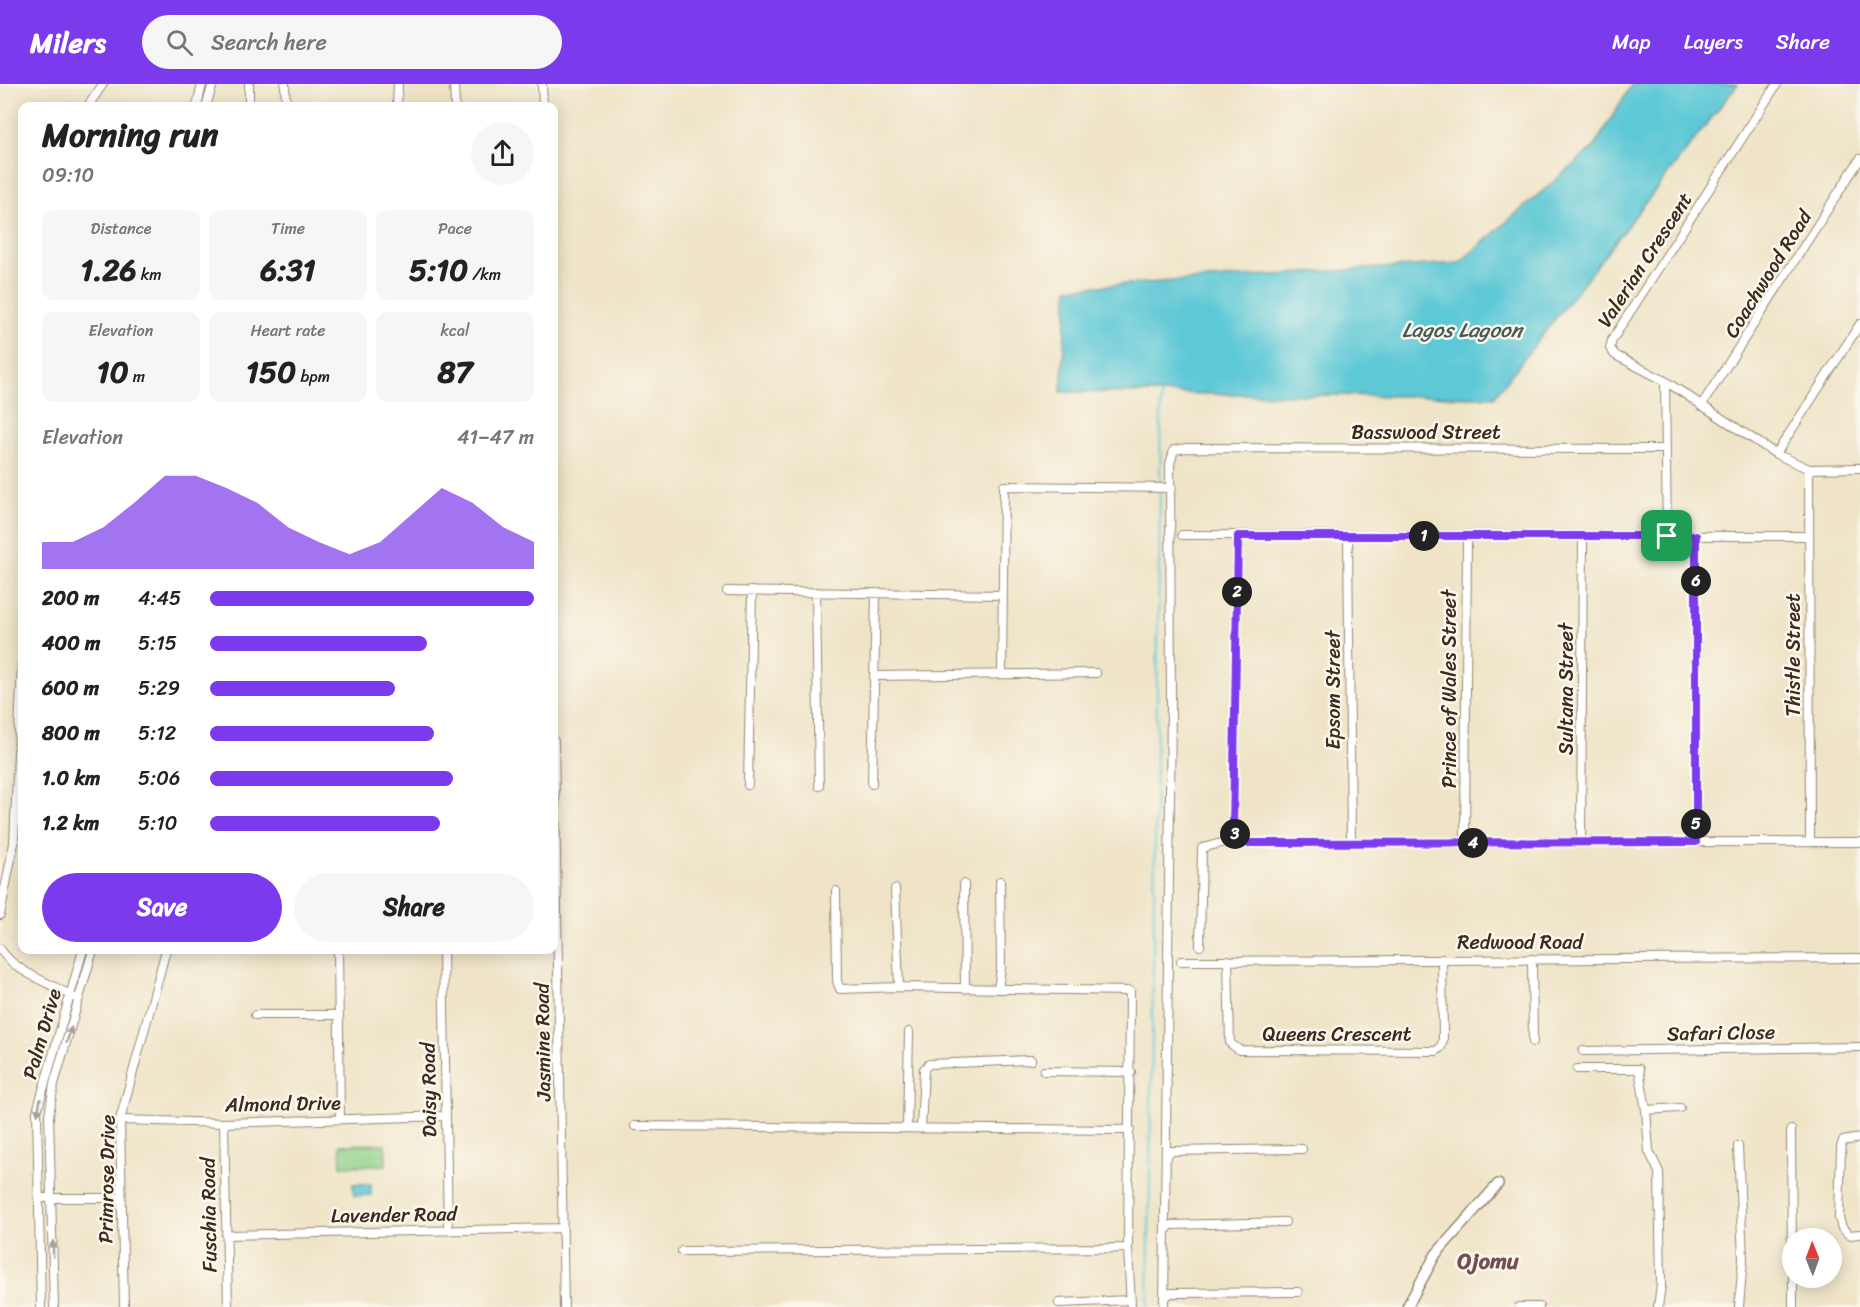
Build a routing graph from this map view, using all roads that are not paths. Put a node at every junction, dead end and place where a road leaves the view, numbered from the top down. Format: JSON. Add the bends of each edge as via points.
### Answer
{"nodes":[{"id":1,"x":103,"y":84,"type":"edge"},
{"id":2,"x":202,"y":84,"type":"edge"},
{"id":3,"x":213,"y":84,"type":"edge"},
{"id":4,"x":249,"y":84,"type":"edge"},
{"id":5,"x":285,"y":84,"type":"edge"},
{"id":6,"x":398,"y":84,"type":"edge"},
{"id":7,"x":454,"y":84,"type":"edge"},
{"id":8,"x":542,"y":84,"type":"edge"},
{"id":9,"x":1777,"y":84,"type":"edge"},
{"id":10,"x":91,"y":102,"type":"edge"},
{"id":11,"x":198,"y":102,"type":"edge"},
{"id":12,"x":207,"y":102,"type":"edge"},
{"id":13,"x":249,"y":102,"type":"edge"},
{"id":14,"x":286,"y":102,"type":"edge"},
{"id":15,"x":397,"y":102,"type":"edge"},
{"id":16,"x":455,"y":102,"type":"edge"},
{"id":17,"x":543,"y":102,"type":"edge"},
{"id":18,"x":1860,"y":159,"type":"edge"},
{"id":19,"x":1860,"y":324,"type":"edge"},
{"id":20,"x":1665,"y":381,"type":"junction"},
{"id":21,"x":1701,"y":406,"type":"junction"},
{"id":22,"x":1666,"y":449,"type":"junction"},
{"id":23,"x":1776,"y":454,"type":"junction"},
{"id":24,"x":1860,"y":468,"type":"edge"},
{"id":25,"x":1809,"y":469,"type":"junction"},
{"id":26,"x":1170,"y":488,"type":"junction"},
{"id":27,"x":1182,"y":535,"type":"dead end"},
{"id":28,"x":1238,"y":536,"type":"junction"},
{"id":29,"x":1348,"y":536,"type":"junction"},
{"id":30,"x":1467,"y":536,"type":"junction"},
{"id":31,"x":1583,"y":536,"type":"junction"},
{"id":32,"x":1667,"y":536,"type":"junction"},
{"id":33,"x":1696,"y":536,"type":"junction"},
{"id":34,"x":1809,"y":536,"type":"junction"},
{"id":35,"x":727,"y":591,"type":"dead end"},
{"id":36,"x":752,"y":591,"type":"junction"},
{"id":37,"x":816,"y":592,"type":"junction"},
{"id":38,"x":876,"y":593,"type":"junction"},
{"id":39,"x":1003,"y":595,"type":"junction"},
{"id":40,"x":1002,"y":672,"type":"junction"},
{"id":41,"x":1096,"y":673,"type":"dead end"},
{"id":42,"x":874,"y":676,"type":"junction"},
{"id":43,"x":18,"y":753,"type":"edge"},
{"id":44,"x":872,"y":784,"type":"dead end"},
{"id":45,"x":748,"y":785,"type":"dead end"},
{"id":46,"x":819,"y":786,"type":"dead end"},
{"id":47,"x":1240,"y":841,"type":"junction"},
{"id":48,"x":1810,"y":841,"type":"junction"},
{"id":49,"x":1696,"y":842,"type":"junction"},
{"id":50,"x":1860,"y":842,"type":"edge"},
{"id":51,"x":1351,"y":843,"type":"junction"},
{"id":52,"x":1465,"y":843,"type":"junction"},
{"id":53,"x":1581,"y":843,"type":"junction"},
{"id":54,"x":1000,"y":881,"type":"dead end"},
{"id":55,"x":964,"y":884,"type":"dead end"},
{"id":56,"x":895,"y":889,"type":"dead end"},
{"id":57,"x":836,"y":891,"type":"dead end"},
{"id":58,"x":0,"y":915,"type":"edge"},
{"id":59,"x":1200,"y":946,"type":"dead end"},
{"id":60,"x":0,"y":949,"type":"edge"},
{"id":61,"x":82,"y":954,"type":"edge"},
{"id":62,"x":92,"y":954,"type":"edge"},
{"id":63,"x":165,"y":954,"type":"edge"},
{"id":64,"x":338,"y":954,"type":"edge"},
{"id":65,"x":443,"y":954,"type":"edge"},
{"id":66,"x":556,"y":954,"type":"edge"},
{"id":67,"x":1860,"y":958,"type":"edge"},
{"id":68,"x":1442,"y":959,"type":"junction"},
{"id":69,"x":1532,"y":959,"type":"junction"},
{"id":70,"x":1228,"y":960,"type":"junction"},
{"id":71,"x":1181,"y":961,"type":"dead end"},
{"id":72,"x":899,"y":987,"type":"junction"},
{"id":73,"x":964,"y":988,"type":"junction"},
{"id":74,"x":998,"y":989,"type":"junction"},
{"id":75,"x":70,"y":995,"type":"junction"},
{"id":76,"x":80,"y":1001,"type":"junction"},
{"id":77,"x":255,"y":1015,"type":"dead end"},
{"id":78,"x":339,"y":1015,"type":"junction"},
{"id":79,"x":909,"y":1032,"type":"dead end"},
{"id":80,"x":1533,"y":1042,"type":"dead end"},
{"id":81,"x":1860,"y":1047,"type":"edge"},
{"id":82,"x":1582,"y":1051,"type":"dead end"},
{"id":83,"x":1031,"y":1060,"type":"dead end"},
{"id":84,"x":1577,"y":1069,"type":"dead end"},
{"id":85,"x":1044,"y":1071,"type":"dead end"},
{"id":86,"x":1131,"y":1072,"type":"junction"},
{"id":87,"x":1680,"y":1108,"type":"dead end"},
{"id":88,"x":1646,"y":1110,"type":"junction"},
{"id":89,"x":446,"y":1116,"type":"junction"},
{"id":90,"x":340,"y":1119,"type":"junction"},
{"id":91,"x":120,"y":1120,"type":"junction"},
{"id":92,"x":224,"y":1123,"type":"junction"},
{"id":93,"x":635,"y":1126,"type":"dead end"},
{"id":94,"x":907,"y":1128,"type":"junction"},
{"id":95,"x":921,"y":1129,"type":"junction"},
{"id":96,"x":1130,"y":1130,"type":"junction"},
{"id":97,"x":1791,"y":1130,"type":"dead end"},
{"id":98,"x":1860,"y":1138,"type":"edge"},
{"id":99,"x":1738,"y":1146,"type":"dead end"},
{"id":100,"x":1302,"y":1149,"type":"dead end"},
{"id":101,"x":1166,"y":1156,"type":"junction"},
{"id":102,"x":1498,"y":1184,"type":"dead end"},
{"id":103,"x":39,"y":1198,"type":"junction"},
{"id":104,"x":52,"y":1198,"type":"junction"},
{"id":105,"x":120,"y":1198,"type":"junction"},
{"id":106,"x":1284,"y":1222,"type":"dead end"},
{"id":107,"x":562,"y":1228,"type":"junction"},
{"id":108,"x":1792,"y":1228,"type":"edge"},
{"id":109,"x":448,"y":1230,"type":"junction"},
{"id":110,"x":1165,"y":1231,"type":"junction"},
{"id":111,"x":1860,"y":1234,"type":"edge"},
{"id":112,"x":226,"y":1235,"type":"junction"},
{"id":113,"x":1128,"y":1248,"type":"junction"},
{"id":114,"x":682,"y":1251,"type":"dead end"},
{"id":115,"x":1793,"y":1288,"type":"edge"},
{"id":116,"x":1298,"y":1292,"type":"dead end"},
{"id":117,"x":1164,"y":1303,"type":"edge"},
{"id":118,"x":1059,"y":1304,"type":"dead end"},
{"id":119,"x":1131,"y":1304,"type":"edge"},
{"id":120,"x":41,"y":1307,"type":"edge"},
{"id":121,"x":54,"y":1307,"type":"edge"},
{"id":122,"x":124,"y":1307,"type":"edge"},
{"id":123,"x":228,"y":1307,"type":"edge"},
{"id":124,"x":564,"y":1307,"type":"edge"},
{"id":125,"x":1407,"y":1307,"type":"edge"},
{"id":126,"x":1519,"y":1307,"type":"edge"},
{"id":127,"x":1539,"y":1307,"type":"edge"},
{"id":128,"x":1658,"y":1307,"type":"edge"},
{"id":129,"x":1739,"y":1307,"type":"edge"},
{"id":130,"x":1793,"y":1307,"type":"edge"}],
"edges":[{"from":1,"to":10,"type":"street"},
{"from":2,"to":11,"type":"street"},
{"from":3,"to":12,"type":"street"},
{"from":4,"to":13,"type":"street"},
{"from":5,"to":14,"type":"street"},
{"from":6,"to":15,"type":"street"},
{"from":7,"to":16,"type":"street"},
{"from":8,"to":17,"type":"street"},
{"from":9,"to":20,"type":"street","name":"Valerian Crescent","via":[[1612,340],[1610,348],[1615,355]]},
{"from":18,"to":21,"type":"street","name":"Coachwood Road"},
{"from":19,"to":23,"type":"street"},
{"from":20,"to":21,"type":"street","name":"Valerian Crescent"},
{"from":20,"to":22,"type":"street"},
{"from":21,"to":23,"type":"street","name":"Valerian Crescent"},
{"from":22,"to":26,"type":"street","name":"Basswood Street","via":[[1187,448],[1174,450]]},
{"from":22,"to":32,"type":"street"},
{"from":23,"to":25,"type":"street","name":"Valerian Crescent"},
{"from":24,"to":25,"type":"street"},
{"from":25,"to":34,"type":"street","name":"Thistle Street"},
{"from":26,"to":39,"type":"street","via":[[1004,486]]},
{"from":26,"to":101,"type":"street"},
{"from":27,"to":28,"type":"street"},
{"from":28,"to":29,"type":"street"},
{"from":28,"to":47,"type":"street","via":[[1233,830]]},
{"from":29,"to":30,"type":"street"},
{"from":29,"to":51,"type":"street","name":"Epsom Street"},
{"from":30,"to":31,"type":"street"},
{"from":30,"to":52,"type":"street","name":"Prince of Wales Street"},
{"from":31,"to":32,"type":"street"},
{"from":31,"to":53,"type":"street","name":"Sultana Street"},
{"from":32,"to":33,"type":"street"},
{"from":33,"to":34,"type":"street"},
{"from":33,"to":49,"type":"street"},
{"from":34,"to":48,"type":"street","name":"Thistle Street"},
{"from":35,"to":36,"type":"street"},
{"from":36,"to":37,"type":"street"},
{"from":36,"to":45,"type":"street"},
{"from":37,"to":38,"type":"street"},
{"from":37,"to":46,"type":"street"},
{"from":38,"to":39,"type":"street"},
{"from":38,"to":42,"type":"street"},
{"from":39,"to":40,"type":"street"},
{"from":40,"to":41,"type":"street"},
{"from":40,"to":42,"type":"street"},
{"from":42,"to":44,"type":"street"},
{"from":43,"to":58,"type":"street","via":[[14,843]]},
{"from":47,"to":51,"type":"street"},
{"from":47,"to":59,"type":"street","via":[[1202,848]]},
{"from":48,"to":49,"type":"street"},
{"from":48,"to":50,"type":"street"},
{"from":49,"to":53,"type":"street"},
{"from":51,"to":52,"type":"street"},
{"from":52,"to":53,"type":"street"},
{"from":54,"to":74,"type":"street"},
{"from":55,"to":73,"type":"street"},
{"from":56,"to":72,"type":"street"},
{"from":57,"to":72,"type":"street","via":[[840,989]]},
{"from":60,"to":75,"type":"street","via":[[33,976]]},
{"from":61,"to":75,"type":"street","name":"Palm Drive"},
{"from":62,"to":76,"type":"street","name":"Palm Drive"},
{"from":63,"to":91,"type":"street","name":"Primrose Drive"},
{"from":64,"to":78,"type":"street"},
{"from":65,"to":89,"type":"street","name":"Daisy Road"},
{"from":66,"to":107,"type":"street","name":"Jasmine Road"},
{"from":67,"to":69,"type":"street","name":"Redwood Road"},
{"from":68,"to":69,"type":"street","name":"Redwood Road"},
{"from":68,"to":70,"type":"street","name":"Redwood Road"},
{"from":68,"to":70,"type":"street","name":"Queens Crescent","via":[[1443,1040],[1436,1051],[1239,1050],[1230,1043]]},
{"from":69,"to":80,"type":"street"},
{"from":70,"to":71,"type":"street","name":"Redwood Road"},
{"from":72,"to":73,"type":"street"},
{"from":73,"to":74,"type":"street"},
{"from":74,"to":86,"type":"street","via":[[1130,991]]},
{"from":75,"to":76,"type":"street"},
{"from":75,"to":103,"type":"street","name":"Palm Drive","one_way":true,"via":[[38,1111]]},
{"from":104,"to":76,"type":"street","name":"Palm Drive","one_way":true,"via":[[50,1115],[54,1084]]},
{"from":77,"to":78,"type":"street"},
{"from":78,"to":90,"type":"street"},
{"from":79,"to":94,"type":"street"},
{"from":81,"to":82,"type":"street","name":"Safari Close"},
{"from":83,"to":95,"type":"street","via":[[929,1064],[924,1069]]},
{"from":84,"to":88,"type":"street","via":[[1639,1069]]},
{"from":85,"to":86,"type":"street"},
{"from":86,"to":96,"type":"street"},
{"from":87,"to":88,"type":"street"},
{"from":88,"to":128,"type":"street","via":[[1649,1151],[1659,1172]]},
{"from":89,"to":90,"type":"street","name":"Almond Drive"},
{"from":89,"to":109,"type":"street","name":"Daisy Road"},
{"from":90,"to":92,"type":"street","name":"Almond Drive"},
{"from":91,"to":92,"type":"street","name":"Almond Drive"},
{"from":91,"to":105,"type":"street","name":"Primrose Drive"},
{"from":92,"to":112,"type":"street","name":"Fuschia Road"},
{"from":93,"to":94,"type":"street"},
{"from":94,"to":95,"type":"street"},
{"from":95,"to":96,"type":"street"},
{"from":96,"to":113,"type":"street"},
{"from":97,"to":108,"type":"street"},
{"from":98,"to":111,"type":"street","via":[[1844,1141],[1841,1147],[1839,1218],[1849,1235]]},
{"from":99,"to":129,"type":"street","via":[[1743,1259]]},
{"from":100,"to":101,"type":"street","via":[[1171,1151]]},
{"from":101,"to":110,"type":"street"},
{"from":102,"to":125,"type":"street","via":[[1436,1254]]},
{"from":103,"to":104,"type":"street"},
{"from":103,"to":120,"type":"street","name":"Palm Drive"},
{"from":104,"to":105,"type":"street"},
{"from":121,"to":104,"type":"street","name":"Palm Drive","one_way":true},
{"from":105,"to":122,"type":"street","name":"Primrose Drive"},
{"from":106,"to":110,"type":"street","via":[[1171,1225]]},
{"from":107,"to":109,"type":"street","name":"Lavender Road"},
{"from":107,"to":124,"type":"street","name":"Jasmine Road"},
{"from":109,"to":112,"type":"street","name":"Lavender Road"},
{"from":110,"to":117,"type":"street"},
{"from":112,"to":123,"type":"street","name":"Fuschia Road"},
{"from":113,"to":114,"type":"street"},
{"from":113,"to":119,"type":"street"},
{"from":115,"to":130,"type":"street"},
{"from":116,"to":117,"type":"street","via":[[1170,1293]]},
{"from":118,"to":119,"type":"street"},
{"from":126,"to":127,"type":"street"}]}
